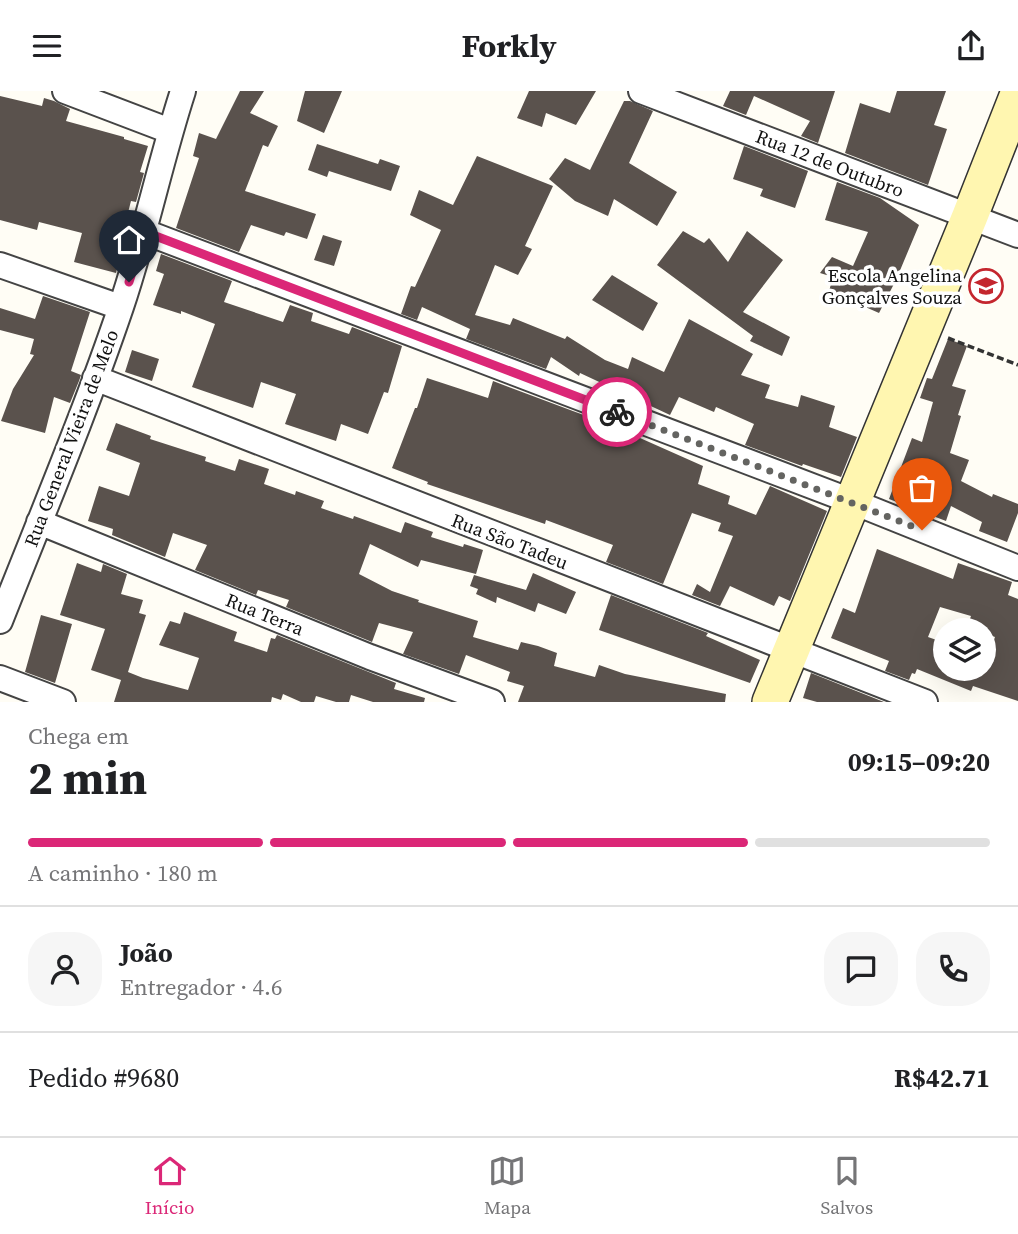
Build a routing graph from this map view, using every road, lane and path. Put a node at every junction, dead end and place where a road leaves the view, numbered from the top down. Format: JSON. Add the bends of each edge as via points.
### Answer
{"nodes":[{"id":1,"x":65,"y":91,"type":"edge"},
{"id":2,"x":183,"y":91,"type":"edge"},
{"id":3,"x":641,"y":91,"type":"edge"},
{"id":4,"x":1018,"y":94,"type":"edge"},
{"id":5,"x":170,"y":131,"type":"junction"},
{"id":6,"x":970,"y":216,"type":"junction"},
{"id":7,"x":145,"y":232,"type":"junction"},
{"id":8,"x":1018,"y":235,"type":"edge"},
{"id":9,"x":0,"y":265,"type":"edge"},
{"id":10,"x":120,"y":307,"type":"junction"},
{"id":11,"x":923,"y":328,"type":"junction"},
{"id":12,"x":1018,"y":365,"type":"edge"},
{"id":13,"x":95,"y":378,"type":"junction"},
{"id":14,"x":851,"y":501,"type":"junction"},
{"id":15,"x":39,"y":522,"type":"junction"},
{"id":16,"x":1018,"y":568,"type":"edge"},
{"id":17,"x":0,"y":621,"type":"edge"},
{"id":18,"x":790,"y":650,"type":"junction"},
{"id":19,"x":0,"y":678,"type":"edge"},
{"id":20,"x":63,"y":702,"type":"edge"},
{"id":21,"x":492,"y":702,"type":"edge"},
{"id":22,"x":770,"y":702,"type":"edge"},
{"id":23,"x":925,"y":702,"type":"edge"}],
"edges":[{"from":1,"to":5,"type":"street"},
{"from":2,"to":5,"type":"street","name":"Rua General Vieira de Melo"},
{"from":3,"to":6,"type":"street","name":"Rua 12 de Outubro"},
{"from":4,"to":6,"type":"street"},
{"from":5,"to":7,"type":"street","name":"Rua General Vieira de Melo"},
{"from":6,"to":8,"type":"street","name":"Rua 12 de Outubro"},
{"from":6,"to":11,"type":"street"},
{"from":7,"to":10,"type":"street","name":"Rua General Vieira de Melo"},
{"from":7,"to":14,"type":"street"},
{"from":9,"to":10,"type":"street"},
{"from":10,"to":13,"type":"street","name":"Rua General Vieira de Melo"},
{"from":11,"to":12,"type":"path"},
{"from":11,"to":14,"type":"street"},
{"from":13,"to":15,"type":"street","name":"Rua General Vieira de Melo"},
{"from":13,"to":18,"type":"street","name":"Rua São Tadeu"},
{"from":14,"to":16,"type":"street"},
{"from":14,"to":18,"type":"street"},
{"from":15,"to":17,"type":"street","name":"Rua General Vieira de Melo"},
{"from":15,"to":21,"type":"street","name":"Rua Terra"},
{"from":18,"to":22,"type":"street"},
{"from":18,"to":23,"type":"street","name":"Rua São Tadeu"},
{"from":19,"to":20,"type":"street"}]}
